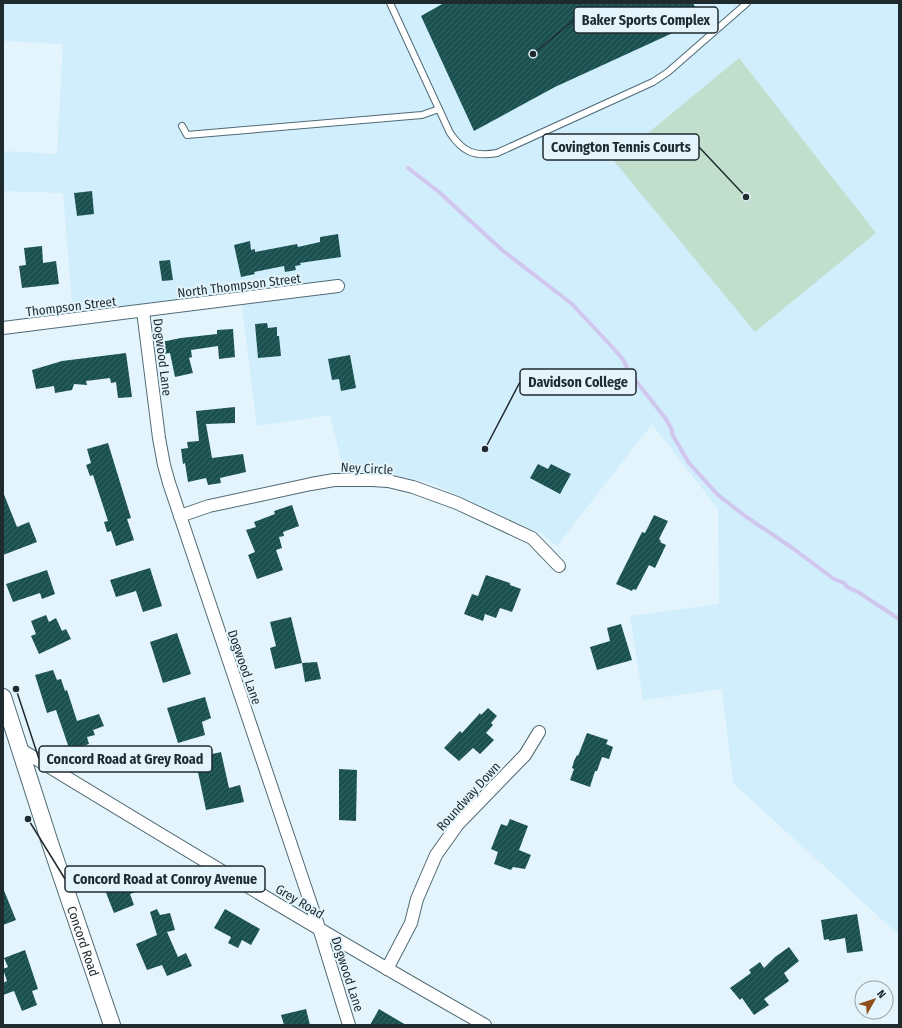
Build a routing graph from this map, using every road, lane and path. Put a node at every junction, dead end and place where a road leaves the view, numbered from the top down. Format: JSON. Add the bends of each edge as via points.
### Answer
{"nodes":[{"id":1,"x":390,"y":3,"type":"edge"},
{"id":2,"x":747,"y":3,"type":"edge"},
{"id":3,"x":439,"y":109,"type":"junction"},
{"id":4,"x":182,"y":126,"type":"dead end"},
{"id":5,"x":338,"y":286,"type":"dead end"},
{"id":6,"x":143,"y":311,"type":"junction"},
{"id":7,"x":3,"y":328,"type":"edge"},
{"id":8,"x":180,"y":516,"type":"junction"},
{"id":9,"x":559,"y":566,"type":"dead end"},
{"id":10,"x":3,"y":698,"type":"edge"},
{"id":11,"x":8,"y":730,"type":"edge"},
{"id":12,"x":539,"y":732,"type":"dead end"},
{"id":13,"x":20,"y":748,"type":"junction"},
{"id":14,"x":319,"y":928,"type":"junction"},
{"id":15,"x":387,"y":969,"type":"junction"},
{"id":16,"x":112,"y":1025,"type":"edge"},
{"id":17,"x":349,"y":1025,"type":"edge"},
{"id":18,"x":485,"y":1025,"type":"edge"}],
"edges":[{"from":1,"to":3,"type":"lane"},
{"from":2,"to":3,"type":"lane","via":[[668,72],[652,82],[497,153],[474,154],[465,149],[450,133]]},
{"from":3,"to":4,"type":"lane","via":[[422,115],[187,135]]},
{"from":5,"to":6,"type":"street","name":"North Thompson Street"},
{"from":6,"to":7,"type":"street","name":"Thompson Street"},
{"from":6,"to":8,"type":"street","name":"Dogwood Lane","via":[[164,465]]},
{"from":8,"to":9,"type":"street","name":"Ney Circle","via":[[209,506],[334,480],[388,482],[413,487],[457,503],[532,538]]},
{"from":8,"to":14,"type":"street","name":"Dogwood Lane"},
{"from":10,"to":11,"type":"main road","name":"Concord Road"},
{"from":11,"to":13,"type":"main road","name":"Concord Road"},
{"from":12,"to":15,"type":"street","name":"Roundway Down","via":[[525,755],[458,824],[436,855],[417,899],[411,923]]},
{"from":13,"to":14,"type":"street","name":"Grey Road"},
{"from":13,"to":16,"type":"main road","name":"Concord Road"},
{"from":14,"to":15,"type":"street","name":"Grey Road"},
{"from":14,"to":17,"type":"street","name":"Dogwood Lane"},
{"from":15,"to":18,"type":"street","name":"Grey Road"}]}
